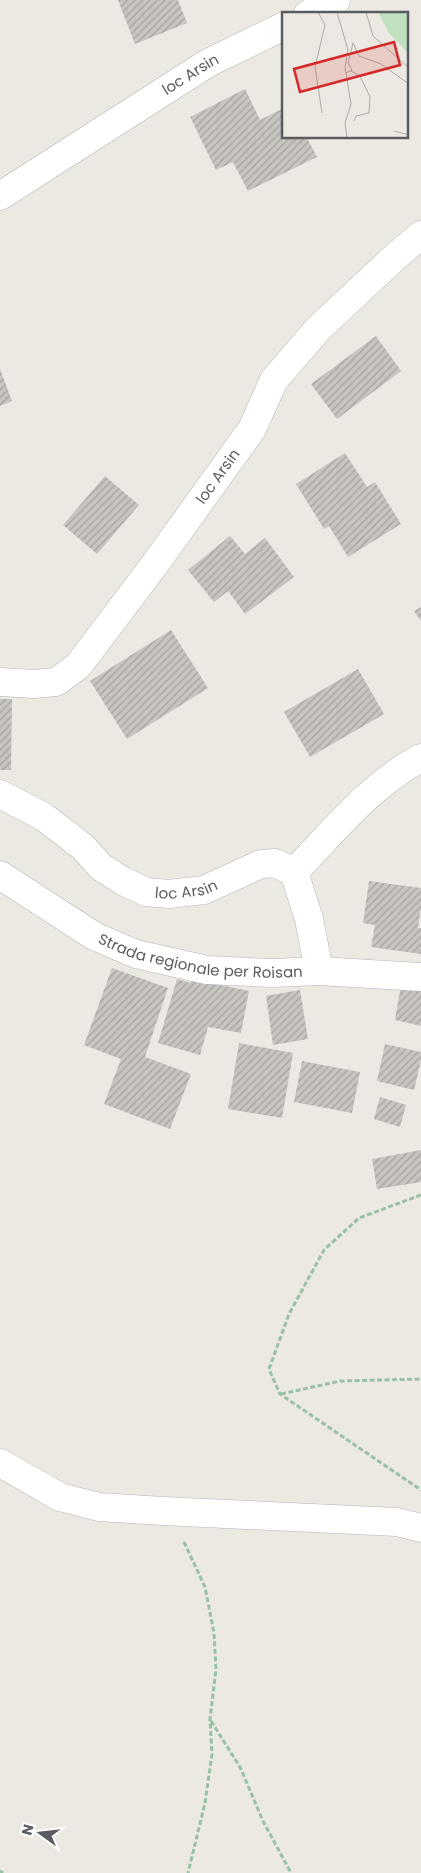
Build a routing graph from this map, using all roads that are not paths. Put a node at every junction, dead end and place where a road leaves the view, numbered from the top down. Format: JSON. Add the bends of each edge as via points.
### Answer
{"nodes":[{"id":1,"x":336,"y":0,"type":"edge"},
{"id":2,"x":312,"y":12,"type":"edge"},
{"id":3,"x":282,"y":27,"type":"edge"},
{"id":4,"x":0,"y":196,"type":"edge"},
{"id":5,"x":421,"y":235,"type":"edge"},
{"id":6,"x":0,"y":682,"type":"edge"},
{"id":7,"x":421,"y":758,"type":"edge"},
{"id":8,"x":0,"y":794,"type":"edge"},
{"id":9,"x":294,"y":872,"type":"junction"},
{"id":10,"x":0,"y":874,"type":"edge"},
{"id":11,"x":319,"y":970,"type":"junction"},
{"id":12,"x":421,"y":977,"type":"edge"},
{"id":13,"x":0,"y":1463,"type":"edge"},
{"id":14,"x":421,"y":1528,"type":"edge"}],
"edges":[{"from":1,"to":2,"type":"street"},
{"from":3,"to":4,"type":"street","name":"loc Arsin","via":[[208,63]]},
{"from":5,"to":6,"type":"street","name":"loc Arsin","via":[[318,329],[274,380],[252,429],[78,666],[56,682]]},
{"from":7,"to":9,"type":"street","via":[[402,768],[371,793]]},
{"from":8,"to":9,"type":"street","name":"loc Arsin","via":[[44,817],[83,847],[100,867],[146,892],[169,894],[204,890],[261,864],[275,863]]},
{"from":9,"to":11,"type":"street","via":[[309,919]]},
{"from":10,"to":11,"type":"street","name":"Strada regionale per Roisan","via":[[94,936],[136,954],[207,970],[272,973]]},
{"from":11,"to":12,"type":"street","name":"Strada regionale per Roisan"},
{"from":13,"to":14,"type":"street","via":[[60,1497],[99,1506],[163,1512],[398,1522]]}]}
